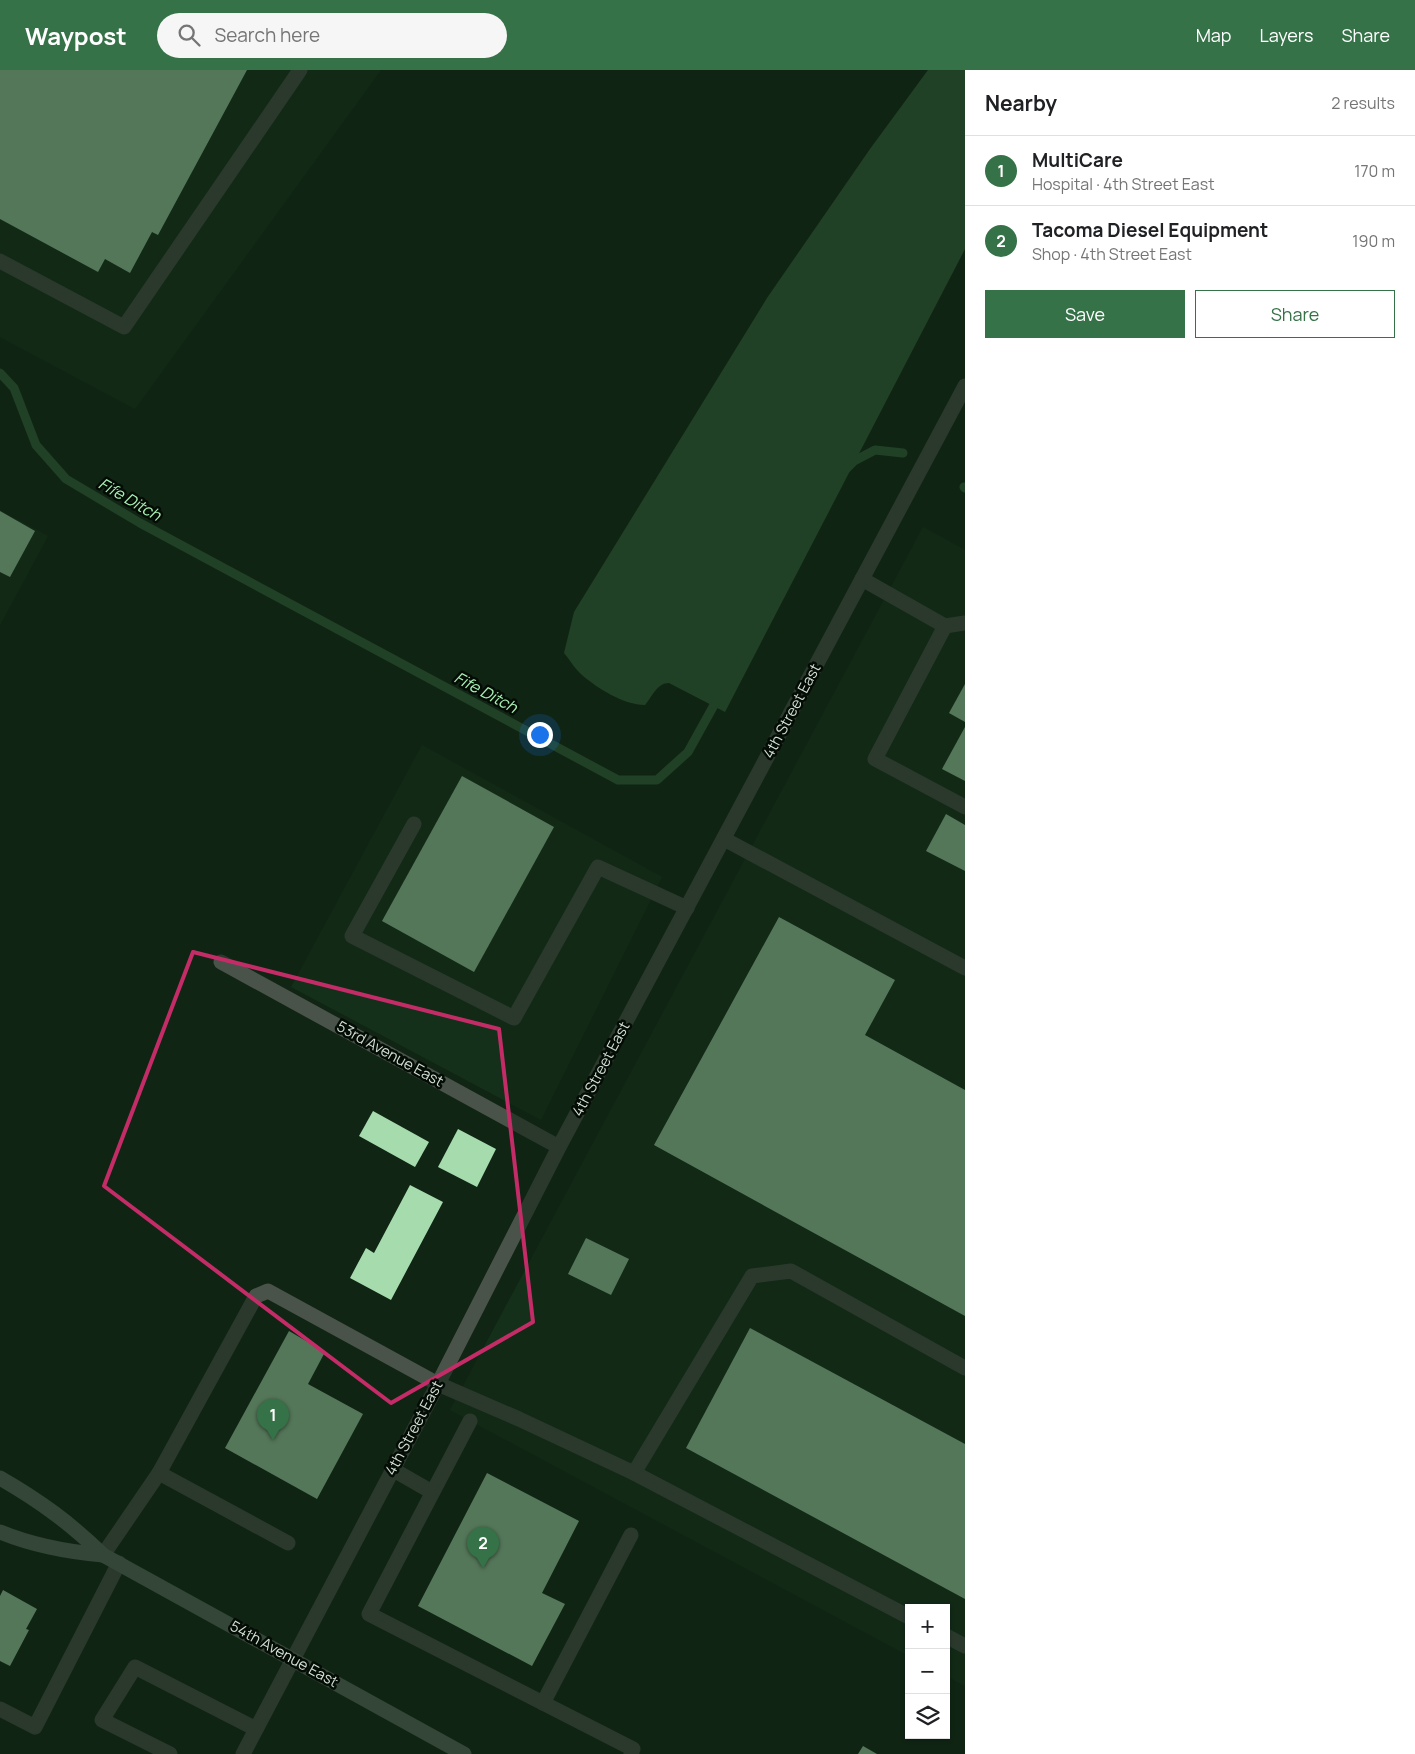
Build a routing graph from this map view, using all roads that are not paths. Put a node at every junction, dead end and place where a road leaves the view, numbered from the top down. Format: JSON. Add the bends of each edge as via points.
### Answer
{"nodes":[{"id":1,"x":300,"y":70,"type":"edge"},
{"id":2,"x":0,"y":261,"type":"edge"},
{"id":3,"x":965,"y":386,"type":"edge"},
{"id":4,"x":862,"y":579,"type":"junction"},
{"id":5,"x":965,"y":623,"type":"edge"},
{"id":6,"x":945,"y":626,"type":"junction"},
{"id":7,"x":965,"y":808,"type":"edge"},
{"id":8,"x":414,"y":824,"type":"dead end"},
{"id":9,"x":724,"y":839,"type":"junction"},
{"id":10,"x":687,"y":908,"type":"junction"},
{"id":11,"x":221,"y":962,"type":"dead end"},
{"id":12,"x":965,"y":968,"type":"edge"},
{"id":13,"x":559,"y":1147,"type":"junction"},
{"id":14,"x":965,"y":1368,"type":"edge"},
{"id":15,"x":438,"y":1384,"type":"junction"},
{"id":16,"x":470,"y":1421,"type":"dead end"},
{"id":17,"x":392,"y":1469,"type":"junction"},
{"id":18,"x":159,"y":1473,"type":"junction"},
{"id":19,"x":634,"y":1473,"type":"junction"},
{"id":20,"x":0,"y":1478,"type":"edge"},
{"id":21,"x":432,"y":1492,"type":"junction"},
{"id":22,"x":0,"y":1532,"type":"edge"},
{"id":23,"x":631,"y":1535,"type":"dead end"},
{"id":24,"x":288,"y":1543,"type":"dead end"},
{"id":25,"x":103,"y":1555,"type":"junction"},
{"id":26,"x":119,"y":1563,"type":"junction"},
{"id":27,"x":905,"y":1615,"type":"edge"},
{"id":28,"x":950,"y":1638,"type":"edge"},
{"id":29,"x":965,"y":1646,"type":"edge"},
{"id":30,"x":293,"y":1659,"type":"junction"},
{"id":31,"x":543,"y":1704,"type":"junction"},
{"id":32,"x":0,"y":1708,"type":"edge"},
{"id":33,"x":256,"y":1730,"type":"junction"},
{"id":34,"x":170,"y":1754,"type":"edge"},
{"id":35,"x":243,"y":1754,"type":"edge"},
{"id":36,"x":464,"y":1754,"type":"edge"},
{"id":37,"x":631,"y":1754,"type":"edge"}],
"edges":[{"from":1,"to":2,"type":"street","via":[[124,327]]},
{"from":3,"to":4,"type":"street","name":"4th Street East"},
{"from":4,"to":6,"type":"street"},
{"from":4,"to":9,"type":"street","name":"4th Street East"},
{"from":5,"to":6,"type":"street"},
{"from":6,"to":7,"type":"street","via":[[875,759]]},
{"from":8,"to":10,"type":"street","via":[[352,936],[514,1018],[598,867]]},
{"from":9,"to":10,"type":"street","name":"4th Street East"},
{"from":9,"to":12,"type":"street"},
{"from":10,"to":13,"type":"street","name":"4th Street East"},
{"from":11,"to":13,"type":"street","name":"53rd Avenue East"},
{"from":13,"to":15,"type":"street","name":"4th Street East"},
{"from":14,"to":19,"type":"street","via":[[791,1271],[752,1276]]},
{"from":15,"to":17,"type":"street","name":"4th Street East"},
{"from":15,"to":18,"type":"street","via":[[268,1291],[256,1296]]},
{"from":15,"to":19,"type":"street"},
{"from":16,"to":21,"type":"street"},
{"from":17,"to":21,"type":"street"},
{"from":17,"to":30,"type":"street","name":"4th Street East"},
{"from":18,"to":24,"type":"street"},
{"from":18,"to":25,"type":"street"},
{"from":19,"to":27,"type":"street"},
{"from":20,"to":25,"type":"main road","name":"54th Avenue East","via":[[58,1514]]},
{"from":21,"to":31,"type":"street","via":[[369,1614]]},
{"from":22,"to":25,"type":"main road","name":"54th Avenue East","via":[[43,1547]]},
{"from":23,"to":31,"type":"street"},
{"from":25,"to":26,"type":"main road","name":"54th Avenue East"},
{"from":26,"to":30,"type":"main road","name":"54th Avenue East"},
{"from":26,"to":32,"type":"street","via":[[35,1726]]},
{"from":28,"to":29,"type":"street"},
{"from":30,"to":33,"type":"street","name":"4th Street East"},
{"from":30,"to":36,"type":"main road","name":"54th Avenue East"},
{"from":31,"to":37,"type":"street","via":[[633,1749]]},
{"from":33,"to":34,"type":"street","via":[[135,1667],[102,1720]]},
{"from":33,"to":35,"type":"street","name":"4th Street East"}]}
